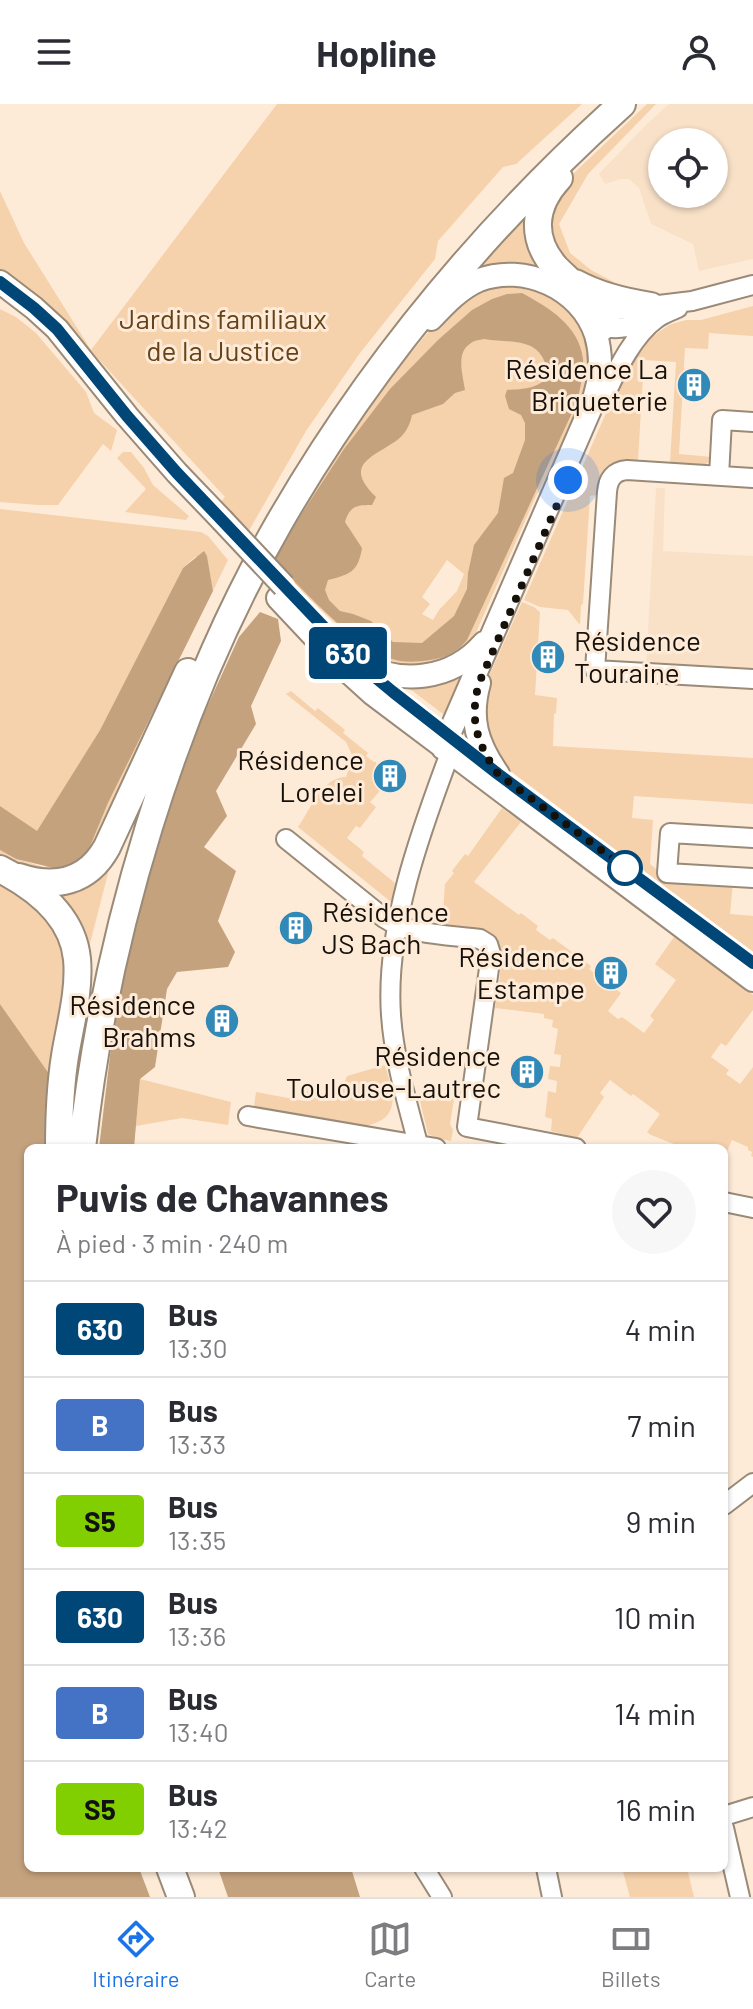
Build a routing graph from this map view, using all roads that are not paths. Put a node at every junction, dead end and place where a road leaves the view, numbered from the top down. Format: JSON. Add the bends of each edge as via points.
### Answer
{"nodes":[{"id":1,"x":596,"y":104,"type":"edge"},
{"id":2,"x":622,"y":104,"type":"edge"},
{"id":3,"x":629,"y":104,"type":"edge"},
{"id":4,"x":568,"y":279,"type":"junction"},
{"id":5,"x":0,"y":282,"type":"edge"},
{"id":6,"x":753,"y":285,"type":"edge"},
{"id":7,"x":0,"y":303,"type":"edge"},
{"id":8,"x":654,"y":312,"type":"junction"},
{"id":9,"x":596,"y":330,"type":"junction"},
{"id":10,"x":606,"y":393,"type":"junction"},
{"id":11,"x":351,"y":410,"type":"junction"},
{"id":12,"x":753,"y":422,"type":"edge"},
{"id":13,"x":719,"y":476,"type":"junction"},
{"id":14,"x":753,"y":478,"type":"edge"},
{"id":15,"x":220,"y":527,"type":"junction"},
{"id":16,"x":281,"y":592,"type":"junction"},
{"id":17,"x":492,"y":631,"type":"junction"},
{"id":18,"x":358,"y":663,"type":"junction"},
{"id":19,"x":188,"y":672,"type":"junction"},
{"id":20,"x":753,"y":679,"type":"edge"},
{"id":21,"x":479,"y":683,"type":"junction"},
{"id":22,"x":449,"y":744,"type":"junction"},
{"id":23,"x":498,"y":774,"type":"junction"},
{"id":24,"x":753,"y":838,"type":"edge"},
{"id":25,"x":286,"y":839,"type":"dead end"},
{"id":26,"x":5,"y":871,"type":"edge"},
{"id":27,"x":753,"y":878,"type":"edge"},
{"id":28,"x":397,"y":926,"type":"junction"},
{"id":29,"x":753,"y":963,"type":"edge"},
{"id":30,"x":753,"y":980,"type":"edge"},
{"id":31,"x":248,"y":1116,"type":"dead end"},
{"id":32,"x":62,"y":1144,"type":"edge"},
{"id":33,"x":63,"y":1144,"type":"edge"},
{"id":34,"x":83,"y":1144,"type":"edge"},
{"id":35,"x":407,"y":1144,"type":"edge"},
{"id":36,"x":423,"y":1144,"type":"edge"},
{"id":37,"x":555,"y":1144,"type":"edge"},
{"id":38,"x":728,"y":1203,"type":"edge"},
{"id":39,"x":753,"y":1208,"type":"edge"},
{"id":40,"x":753,"y":1483,"type":"edge"},
{"id":41,"x":728,"y":1502,"type":"edge"},
{"id":42,"x":753,"y":1807,"type":"edge"},
{"id":43,"x":728,"y":1815,"type":"edge"},
{"id":44,"x":728,"y":1845,"type":"edge"},
{"id":45,"x":153,"y":1872,"type":"edge"},
{"id":46,"x":172,"y":1872,"type":"edge"},
{"id":47,"x":426,"y":1872,"type":"edge"},
{"id":48,"x":547,"y":1872,"type":"edge"},
{"id":49,"x":162,"y":1897,"type":"edge"},
{"id":50,"x":181,"y":1897,"type":"edge"},
{"id":51,"x":442,"y":1897,"type":"edge"},
{"id":52,"x":552,"y":1897,"type":"edge"},
{"id":53,"x":740,"y":1897,"type":"edge"}],
"edges":[{"from":1,"to":19,"type":"highway","via":[[484,214],[372,351],[285,482]]},
{"from":2,"to":11,"type":"highway","via":[[486,237],[420,314]]},
{"from":3,"to":4,"type":"highway","via":[[550,188],[541,206],[541,243]]},
{"from":4,"to":8,"type":"highway"},
{"from":4,"to":9,"type":"highway","via":[[586,299]]},
{"from":5,"to":15,"type":"main road","via":[[57,329]]},
{"from":6,"to":8,"type":"street"},
{"from":7,"to":15,"type":"main road","via":[[51,340],[156,469]]},
{"from":8,"to":9,"type":"street","via":[[618,329]]},
{"from":8,"to":10,"type":"street"},
{"from":9,"to":10,"type":"main road","via":[[608,344],[611,360]]},
{"from":9,"to":11,"type":"main road","via":[[572,299],[541,280],[506,274],[483,279],[446,304]]},
{"from":9,"to":17,"type":"main road","via":[[595,397]]},
{"from":10,"to":21,"type":"main road"},
{"from":11,"to":34,"type":"highway","via":[[264,550],[183,731],[121,927]]},
{"from":12,"to":13,"type":"street","via":[[722,420]]},
{"from":13,"to":14,"type":"street"},
{"from":13,"to":20,"type":"street","via":[[620,470],[610,478],[595,670]]},
{"from":15,"to":16,"type":"main road","bridge":true},
{"from":16,"to":18,"type":"main road"},
{"from":16,"to":22,"type":"main road","via":[[364,687]]},
{"from":17,"to":18,"type":"main road","via":[[466,660],[433,675],[397,676]]},
{"from":17,"to":22,"type":"main road"},
{"from":18,"to":22,"type":"main road"},
{"from":19,"to":26,"type":"highway","via":[[98,862],[58,883]]},
{"from":19,"to":33,"type":"highway","via":[[138,807],[106,918]]},
{"from":21,"to":22,"type":"main road"},
{"from":21,"to":23,"type":"main road","via":[[475,727]]},
{"from":22,"to":23,"type":"main road"},
{"from":22,"to":28,"type":"street"},
{"from":22,"to":30,"type":"main road"},
{"from":23,"to":29,"type":"main road"},
{"from":24,"to":27,"type":"street","via":[[670,833],[667,873]]},
{"from":25,"to":28,"type":"street"},
{"from":26,"to":32,"type":"highway","via":[[50,904],[76,951],[76,988],[59,1101]]},
{"from":28,"to":36,"type":"street","via":[[391,1018]]},
{"from":28,"to":37,"type":"street","via":[[480,939],[490,948],[467,1127]]},
{"from":31,"to":35,"type":"street"},
{"from":38,"to":39,"type":"street"},
{"from":40,"to":41,"type":"street"},
{"from":42,"to":43,"type":"street"},
{"from":44,"to":53,"type":"street"},
{"from":45,"to":49,"type":"highway"},
{"from":46,"to":50,"type":"highway"},
{"from":47,"to":51,"type":"street"},
{"from":48,"to":52,"type":"street"}]}
